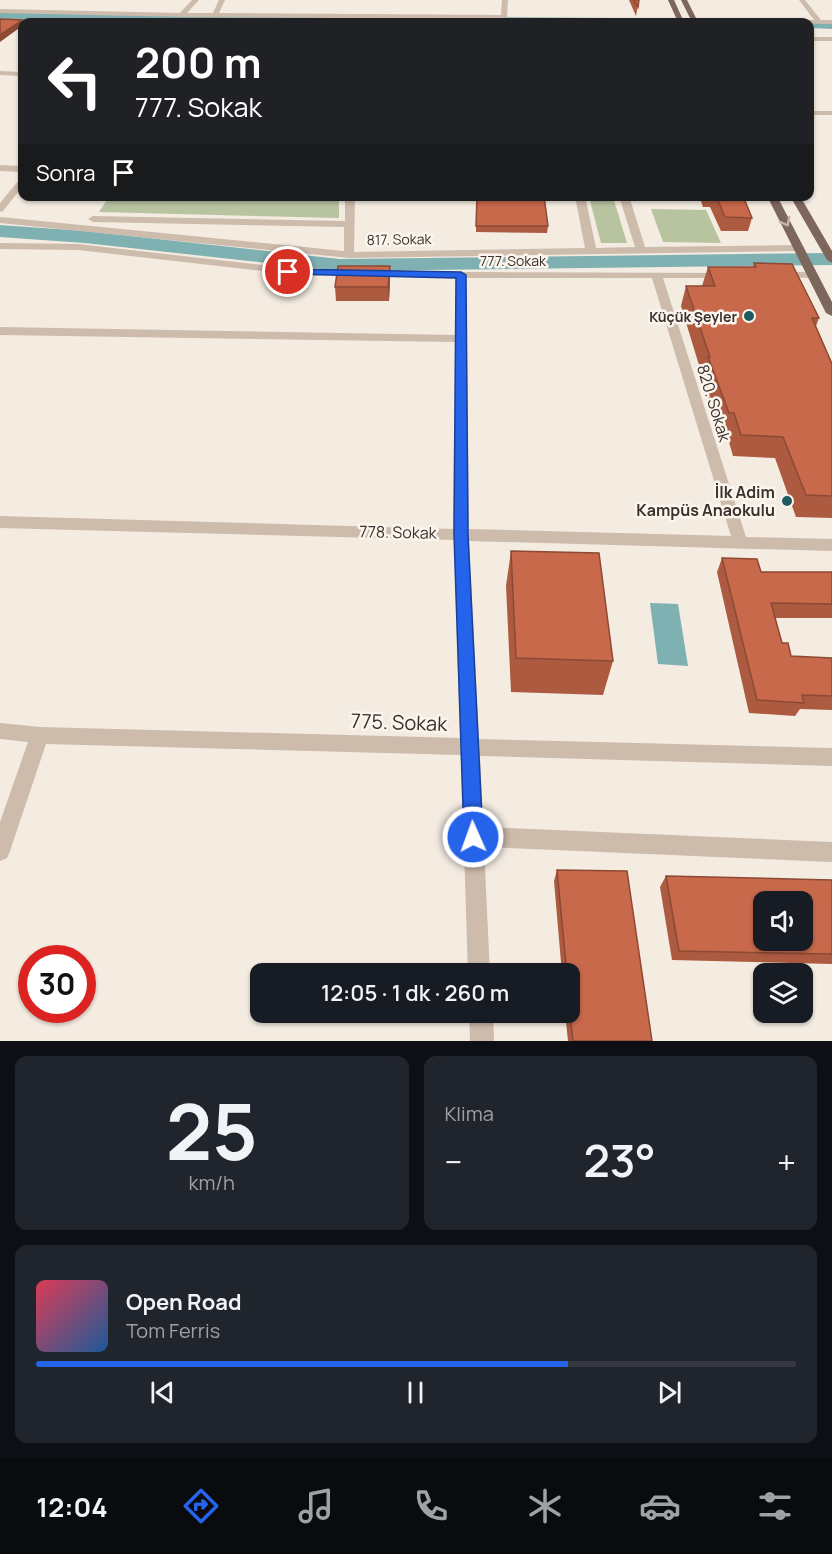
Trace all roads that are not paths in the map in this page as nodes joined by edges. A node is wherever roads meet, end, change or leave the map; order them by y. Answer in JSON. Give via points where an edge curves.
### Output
{"nodes":[{"id":1,"x":196,"y":0,"type":"edge"},
{"id":2,"x":222,"y":0,"type":"edge"},
{"id":3,"x":505,"y":0,"type":"edge"},
{"id":4,"x":671,"y":0,"type":"edge"},
{"id":5,"x":684,"y":0,"type":"edge"},
{"id":6,"x":802,"y":0,"type":"edge"},
{"id":7,"x":0,"y":11,"type":"edge"},
{"id":8,"x":182,"y":15,"type":"junction"},
{"id":9,"x":215,"y":15,"type":"junction"},
{"id":10,"x":680,"y":18,"type":"edge"},
{"id":11,"x":693,"y":18,"type":"edge"},
{"id":12,"x":814,"y":22,"type":"edge"},
{"id":13,"x":819,"y":22,"type":"junction"},
{"id":14,"x":832,"y":22,"type":"edge"},
{"id":15,"x":814,"y":39,"type":"edge"},
{"id":16,"x":832,"y":39,"type":"edge"},
{"id":17,"x":0,"y":73,"type":"edge"},
{"id":18,"x":18,"y":74,"type":"edge"},
{"id":19,"x":814,"y":113,"type":"edge"},
{"id":20,"x":832,"y":113,"type":"edge"},
{"id":21,"x":0,"y":168,"type":"edge"},
{"id":22,"x":18,"y":169,"type":"edge"},
{"id":23,"x":18,"y":187,"type":"edge"},
{"id":24,"x":350,"y":201,"type":"edge"},
{"id":25,"x":581,"y":201,"type":"edge"},
{"id":26,"x":625,"y":201,"type":"edge"},
{"id":27,"x":775,"y":201,"type":"edge"},
{"id":28,"x":798,"y":201,"type":"edge"},
{"id":29,"x":0,"y":209,"type":"edge"},
{"id":30,"x":0,"y":220,"type":"edge"},
{"id":31,"x":45,"y":224,"type":"junction"},
{"id":32,"x":348,"y":224,"type":"junction"},
{"id":33,"x":94,"y":228,"type":"junction"},
{"id":34,"x":0,"y":246,"type":"edge"},
{"id":35,"x":78,"y":247,"type":"junction"},
{"id":36,"x":828,"y":247,"type":"edge"},
{"id":37,"x":800,"y":248,"type":"junction"},
{"id":38,"x":591,"y":251,"type":"junction"},
{"id":39,"x":640,"y":251,"type":"junction"},
{"id":40,"x":349,"y":255,"type":"junction"},
{"id":41,"x":832,"y":260,"type":"edge"},
{"id":42,"x":656,"y":274,"type":"junction"},
{"id":43,"x":461,"y":275,"type":"junction"},
{"id":44,"x":734,"y":275,"type":"edge"},
{"id":45,"x":768,"y":275,"type":"edge"},
{"id":46,"x":813,"y":275,"type":"junction"},
{"id":47,"x":832,"y":313,"type":"edge"},
{"id":48,"x":0,"y":331,"type":"edge"},
{"id":49,"x":461,"y":339,"type":"junction"},
{"id":50,"x":0,"y":522,"type":"edge"},
{"id":51,"x":461,"y":534,"type":"junction"},
{"id":52,"x":740,"y":542,"type":"junction"},
{"id":53,"x":832,"y":545,"type":"edge"},
{"id":54,"x":0,"y":731,"type":"edge"},
{"id":55,"x":40,"y":735,"type":"junction"},
{"id":56,"x":470,"y":746,"type":"junction"},
{"id":57,"x":832,"y":757,"type":"edge"},
{"id":58,"x":473,"y":837,"type":"junction"},
{"id":59,"x":0,"y":851,"type":"edge"},
{"id":60,"x":832,"y":852,"type":"edge"},
{"id":61,"x":479,"y":963,"type":"edge"},
{"id":62,"x":481,"y":1023,"type":"edge"},
{"id":63,"x":482,"y":1041,"type":"edge"}],
"edges":[{"from":1,"to":8,"type":"street"},
{"from":2,"to":9,"type":"street"},
{"from":3,"to":9,"type":"street","via":[[504,17],[383,12]]},
{"from":4,"to":10,"type":"main road"},
{"from":5,"to":11,"type":"main road"},
{"from":6,"to":13,"type":"street"},
{"from":7,"to":8,"type":"street"},
{"from":8,"to":9,"type":"street"},
{"from":12,"to":13,"type":"street"},
{"from":13,"to":14,"type":"street"},
{"from":15,"to":16,"type":"street"},
{"from":17,"to":18,"type":"street"},
{"from":19,"to":20,"type":"street"},
{"from":21,"to":22,"type":"street"},
{"from":23,"to":29,"type":"street"},
{"from":24,"to":32,"type":"street"},
{"from":25,"to":38,"type":"street"},
{"from":26,"to":39,"type":"street"},
{"from":27,"to":37,"type":"main road","one_way":true},
{"from":28,"to":36,"type":"main road"},
{"from":30,"to":31,"type":"street","name":"817. Sokak"},
{"from":31,"to":32,"type":"street","via":[[67,218]]},
{"from":31,"to":33,"type":"street","name":"817. Sokak"},
{"from":32,"to":40,"type":"street"},
{"from":33,"to":35,"type":"street"},
{"from":33,"to":40,"type":"street","name":"817. Sokak"},
{"from":34,"to":35,"type":"street","name":"777. Sokak"},
{"from":35,"to":43,"type":"street","name":"777. Sokak","via":[[288,272]]},
{"from":36,"to":41,"type":"main road"},
{"from":37,"to":39,"type":"street","name":"817. Sokak"},
{"from":37,"to":46,"type":"main road"},
{"from":38,"to":39,"type":"street","name":"817. Sokak"},
{"from":38,"to":40,"type":"street","name":"817. Sokak"},
{"from":42,"to":43,"type":"street","name":"777. Sokak"},
{"from":42,"to":44,"type":"street","name":"777. Sokak"},
{"from":42,"to":52,"type":"street","name":"820. Sokak"},
{"from":43,"to":49,"type":"street"},
{"from":45,"to":46,"type":"street"},
{"from":46,"to":47,"type":"main road"},
{"from":48,"to":49,"type":"street"},
{"from":49,"to":51,"type":"street"},
{"from":50,"to":51,"type":"street","name":"778. Sokak"},
{"from":51,"to":52,"type":"street","name":"778. Sokak"},
{"from":51,"to":56,"type":"street"},
{"from":52,"to":53,"type":"street","name":"778. Sokak"},
{"from":54,"to":55,"type":"street","name":"775. Sokak"},
{"from":55,"to":56,"type":"street","name":"775. Sokak"},
{"from":55,"to":59,"type":"street"},
{"from":56,"to":57,"type":"street","name":"775. Sokak"},
{"from":56,"to":58,"type":"street"},
{"from":58,"to":60,"type":"street"},
{"from":58,"to":61,"type":"street"},
{"from":62,"to":63,"type":"street"}]}
